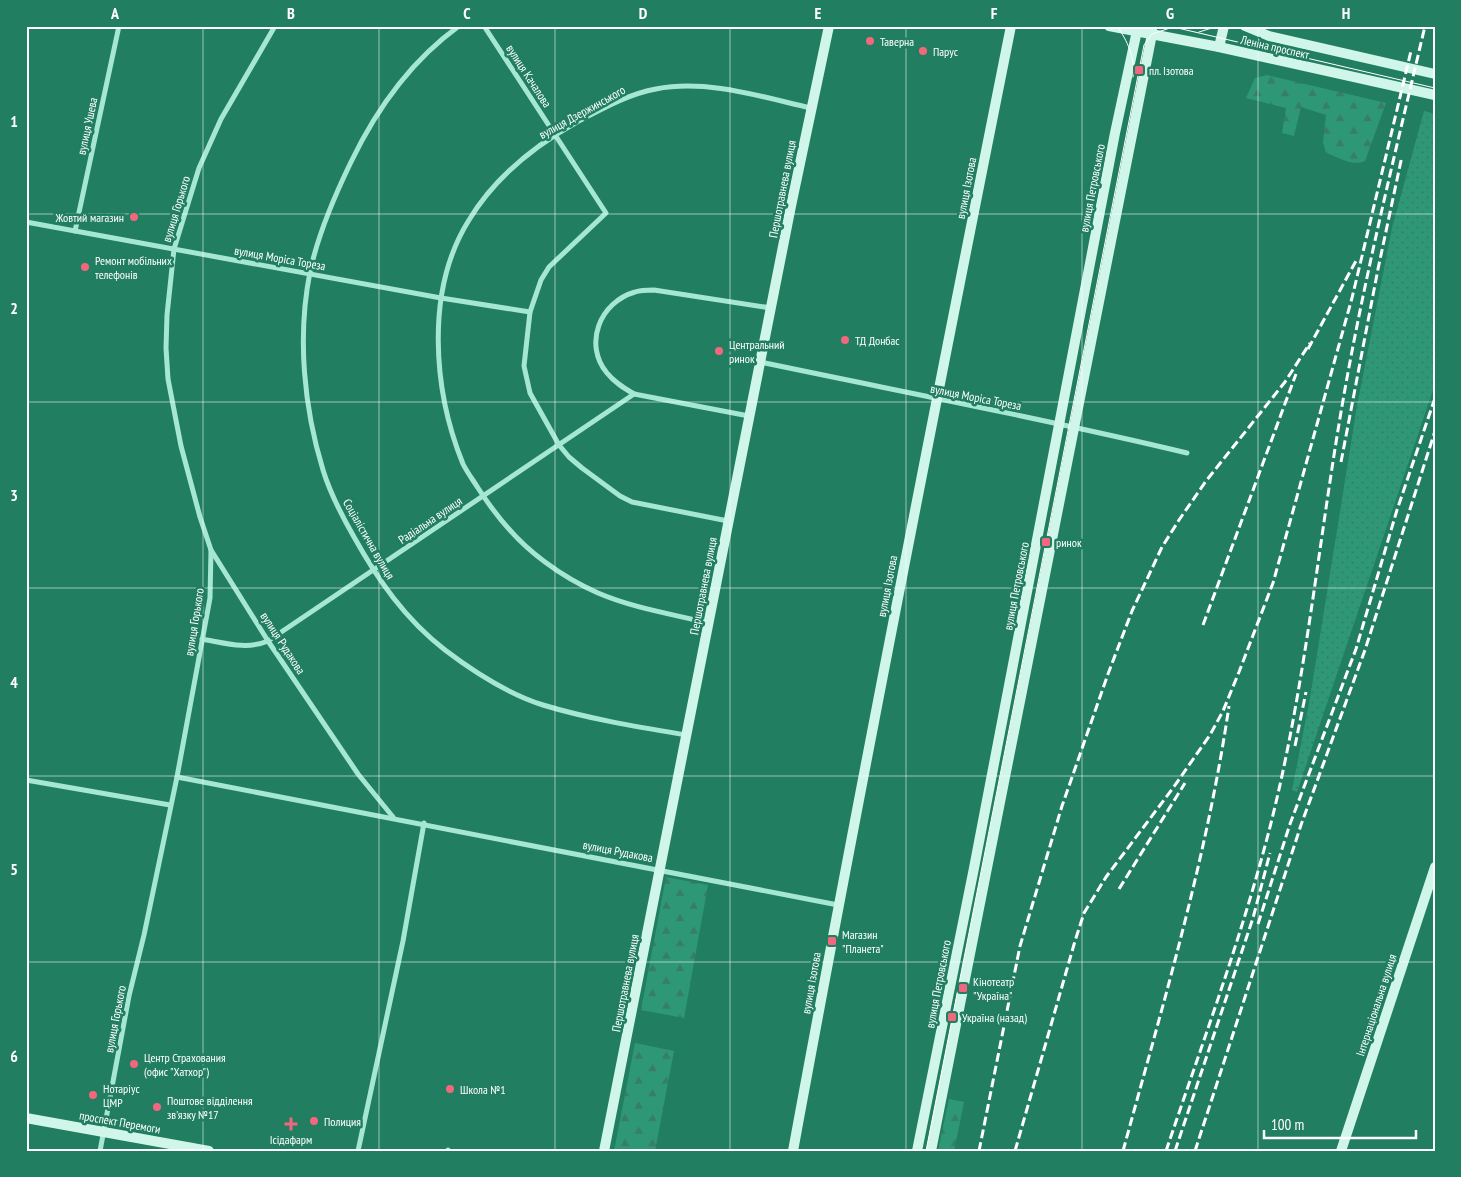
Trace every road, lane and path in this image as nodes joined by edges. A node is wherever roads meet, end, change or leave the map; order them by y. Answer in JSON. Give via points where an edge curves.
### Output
{"nodes":[{"id":1,"x":119,"y":26,"type":"edge"},
{"id":2,"x":275,"y":26,"type":"edge"},
{"id":3,"x":460,"y":26,"type":"edge"},
{"id":4,"x":484,"y":26,"type":"edge"},
{"id":5,"x":829,"y":26,"type":"edge"},
{"id":6,"x":1011,"y":26,"type":"edge"},
{"id":7,"x":1109,"y":26,"type":"edge"},
{"id":8,"x":1224,"y":26,"type":"edge"},
{"id":9,"x":1245,"y":26,"type":"edge"},
{"id":10,"x":1137,"y":29,"type":"edge"},
{"id":11,"x":1152,"y":30,"type":"edge"},
{"id":12,"x":1219,"y":47,"type":"junction"},
{"id":13,"x":1435,"y":74,"type":"edge"},
{"id":14,"x":1435,"y":95,"type":"edge"},
{"id":15,"x":811,"y":108,"type":"junction"},
{"id":16,"x":555,"y":135,"type":"junction"},
{"id":17,"x":26,"y":222,"type":"edge"},
{"id":18,"x":75,"y":231,"type":"junction"},
{"id":19,"x":174,"y":249,"type":"junction"},
{"id":20,"x":310,"y":274,"type":"junction"},
{"id":21,"x":441,"y":298,"type":"junction"},
{"id":22,"x":771,"y":308,"type":"junction"},
{"id":23,"x":530,"y":312,"type":"junction"},
{"id":24,"x":760,"y":362,"type":"junction"},
{"id":25,"x":634,"y":394,"type":"junction"},
{"id":26,"x":936,"y":399,"type":"junction"},
{"id":27,"x":750,"y":416,"type":"junction"},
{"id":28,"x":1060,"y":423,"type":"junction"},
{"id":29,"x":1075,"y":426,"type":"junction"},
{"id":30,"x":559,"y":445,"type":"junction"},
{"id":31,"x":1188,"y":453,"type":"dead end"},
{"id":32,"x":483,"y":496,"type":"junction"},
{"id":33,"x":729,"y":521,"type":"junction"},
{"id":34,"x":211,"y":550,"type":"junction"},
{"id":35,"x":372,"y":571,"type":"junction"},
{"id":36,"x":709,"y":623,"type":"junction"},
{"id":37,"x":202,"y":639,"type":"junction"},
{"id":38,"x":268,"y":641,"type":"junction"},
{"id":39,"x":686,"y":736,"type":"junction"},
{"id":40,"x":177,"y":777,"type":"junction"},
{"id":41,"x":26,"y":780,"type":"edge"},
{"id":42,"x":170,"y":805,"type":"junction"},
{"id":43,"x":393,"y":818,"type":"junction"},
{"id":44,"x":424,"y":823,"type":"junction"},
{"id":45,"x":1435,"y":867,"type":"edge"},
{"id":46,"x":660,"y":869,"type":"junction"},
{"id":47,"x":838,"y":905,"type":"junction"},
{"id":48,"x":26,"y":1118,"type":"edge"},
{"id":49,"x":104,"y":1132,"type":"junction"},
{"id":50,"x":100,"y":1151,"type":"edge"},
{"id":51,"x":210,"y":1151,"type":"edge"},
{"id":52,"x":358,"y":1151,"type":"edge"},
{"id":53,"x":604,"y":1151,"type":"edge"},
{"id":54,"x":793,"y":1151,"type":"edge"},
{"id":55,"x":917,"y":1151,"type":"edge"},
{"id":56,"x":931,"y":1151,"type":"edge"},
{"id":57,"x":1341,"y":1151,"type":"edge"}],
"edges":[{"from":1,"to":18,"type":"street","name":"вулиця Ушева"},
{"from":2,"to":19,"type":"street","name":"вулиця Горького","via":[[221,120],[199,168]]},
{"from":3,"to":20,"type":"street","name":"Соціалістична вулиця","via":[[425,54],[383,106],[366,133],[328,214]]},
{"from":4,"to":16,"type":"street","name":"вулиця Качалова"},
{"from":5,"to":15,"type":"main road","name":"Першотравнева вулиця"},
{"from":6,"to":26,"type":"main road","name":"вулиця Ізотова"},
{"from":7,"to":10,"type":"main road","name":"Леніна проспект"},
{"from":8,"to":12,"type":"main road"},
{"from":9,"to":13,"type":"main road","name":"Леніна проспект","via":[[1268,36]]},
{"from":10,"to":11,"type":"main road","name":"Леніна проспект"},
{"from":10,"to":28,"type":"main road","name":"вулиця Петровського"},
{"from":11,"to":12,"type":"main road","name":"Леніна проспект"},
{"from":11,"to":29,"type":"main road","name":"вулиця Петровського"},
{"from":12,"to":14,"type":"main road","name":"Леніна проспект"},
{"from":15,"to":16,"type":"street","name":"вулиця Дзержинського","via":[[720,89],[657,88],[600,110]]},
{"from":15,"to":22,"type":"main road","name":"Першотравнева вулиця"},
{"from":16,"to":21,"type":"street","name":"вулиця Дзержинського","via":[[508,172],[468,221],[453,254]]},
{"from":16,"to":23,"type":"street","name":"вулиця Качалова","via":[[606,213],[549,267]]},
{"from":17,"to":18,"type":"street","name":"вулиця Моріса Тореза"},
{"from":18,"to":19,"type":"street","name":"вулиця Моріса Тореза"},
{"from":19,"to":20,"type":"street","name":"вулиця Моріса Тореза"},
{"from":19,"to":34,"type":"street","name":"вулиця Горького","via":[[167,315],[168,379],[181,446]]},
{"from":20,"to":21,"type":"street","name":"вулиця Моріса Тореза"},
{"from":20,"to":35,"type":"street","name":"Соціалістична вулиця","via":[[304,324],[304,364],[311,421],[324,472],[341,514]]},
{"from":21,"to":23,"type":"street","name":"вулиця Моріса Тореза"},
{"from":21,"to":32,"type":"street","name":"вулиця Дзержинського","via":[[437,339],[446,404],[464,466]]},
{"from":22,"to":24,"type":"main road","name":"Першотравнева вулиця"},
{"from":22,"to":25,"type":"street","via":[[654,290],[634,292],[619,300],[606,311],[596,329],[594,342],[597,357],[606,372]]},
{"from":23,"to":30,"type":"street","via":[[524,366],[526,378],[530,393]]},
{"from":24,"to":26,"type":"street","name":"вулиця Моріса Тореза"},
{"from":24,"to":27,"type":"main road","name":"Першотравнева вулиця"},
{"from":25,"to":27,"type":"street"},
{"from":25,"to":30,"type":"street","name":"Радіальна вулиця"},
{"from":26,"to":28,"type":"street","name":"вулиця Моріса Тореза"},
{"from":26,"to":47,"type":"main road","name":"вулиця Ізотова"},
{"from":27,"to":33,"type":"main road","name":"Першотравнева вулиця"},
{"from":28,"to":29,"type":"street","name":"вулиця Моріса Тореза"},
{"from":28,"to":55,"type":"main road","name":"вулиця Петровського"},
{"from":29,"to":31,"type":"street","name":"вулиця Моріса Тореза"},
{"from":29,"to":56,"type":"main road","name":"вулиця Петровського"},
{"from":30,"to":32,"type":"street","name":"Радіальна вулиця"},
{"from":30,"to":33,"type":"street","via":[[582,468],[632,502]]},
{"from":32,"to":35,"type":"street","name":"Радіальна вулиця"},
{"from":32,"to":36,"type":"street","name":"вулиця Дзержинського","via":[[518,539],[570,578],[626,603]]},
{"from":33,"to":36,"type":"main road","name":"Першотравнева вулиця"},
{"from":34,"to":37,"type":"street","name":"вулиця Горького","via":[[210,598]]},
{"from":34,"to":38,"type":"street","name":"вулиця Рудакова"},
{"from":35,"to":38,"type":"street","name":"Радіальна вулиця"},
{"from":35,"to":39,"type":"street","name":"Соціалістична вулиця","via":[[398,606],[444,649],[511,692],[541,704],[603,720]]},
{"from":36,"to":39,"type":"main road","name":"Першотравнева вулиця"},
{"from":37,"to":38,"type":"street","name":"Радіальна вулиця","via":[[247,647]]},
{"from":37,"to":40,"type":"street","name":"вулиця Горького"},
{"from":38,"to":43,"type":"street","name":"вулиця Рудакова","via":[[358,774]]},
{"from":39,"to":46,"type":"main road","name":"Першотравнева вулиця"},
{"from":40,"to":42,"type":"street","name":"вулиця Горького"},
{"from":40,"to":43,"type":"street","name":"вулиця Рудакова"},
{"from":41,"to":42,"type":"street"},
{"from":42,"to":49,"type":"street","name":"вулиця Горького"},
{"from":43,"to":44,"type":"street","name":"вулиця Рудакова"},
{"from":44,"to":46,"type":"street","name":"вулиця Рудакова"},
{"from":44,"to":52,"type":"street","via":[[403,941]]},
{"from":45,"to":57,"type":"main road","name":"Інтернаціональна вулиця"},
{"from":46,"to":47,"type":"street","name":"вулиця Рудакова"},
{"from":46,"to":53,"type":"main road","name":"Першотравнева вулиця"},
{"from":47,"to":54,"type":"main road","name":"вулиця Ізотова"},
{"from":48,"to":49,"type":"main road","name":"проспект Перемоги"},
{"from":49,"to":50,"type":"street","name":"вулиця Горького"},
{"from":49,"to":51,"type":"main road","name":"проспект Перемоги"}]}
